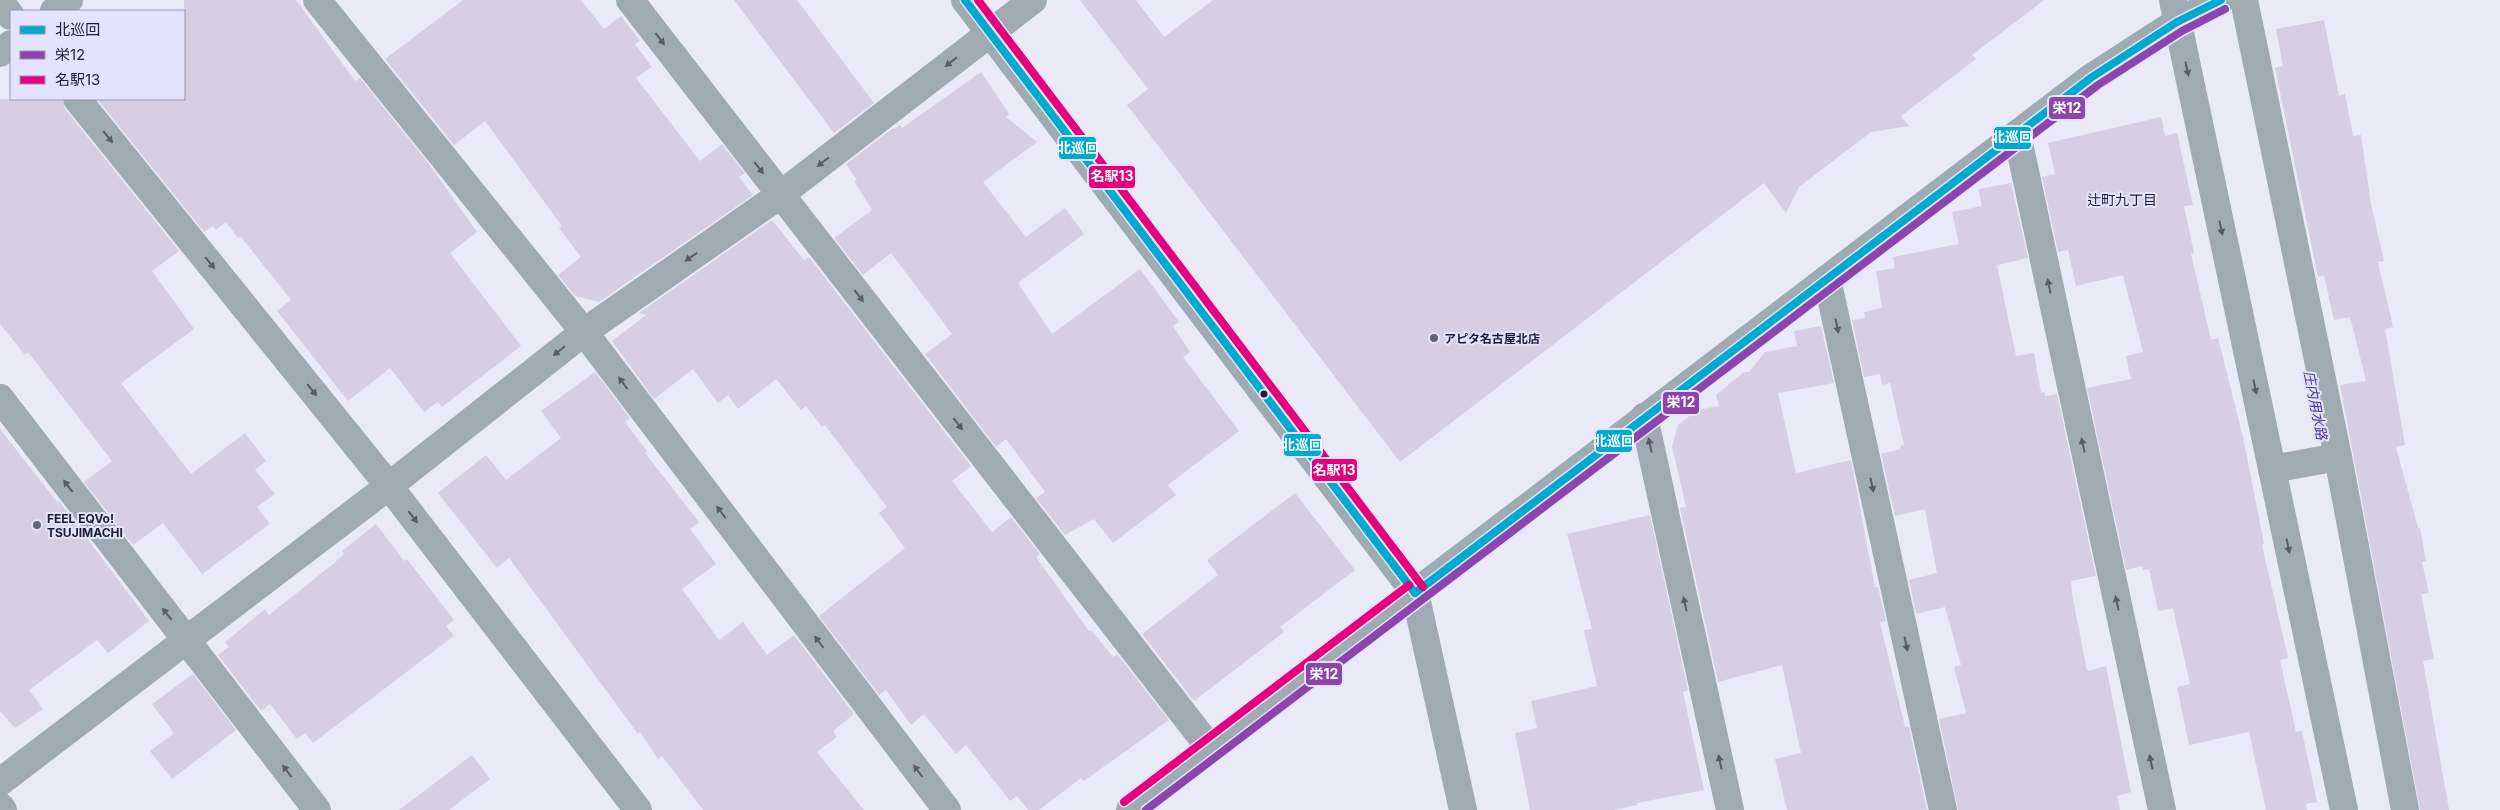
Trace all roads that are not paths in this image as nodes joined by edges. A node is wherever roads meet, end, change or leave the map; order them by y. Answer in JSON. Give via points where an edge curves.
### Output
{"nodes":[{"id":1,"x":69,"y":0,"type":"edge"},
{"id":2,"x":317,"y":0,"type":"edge"},
{"id":3,"x":630,"y":0,"type":"edge"},
{"id":4,"x":965,"y":0,"type":"edge"},
{"id":5,"x":1033,"y":0,"type":"edge"},
{"id":6,"x":2221,"y":0,"type":"edge"},
{"id":7,"x":2244,"y":0,"type":"edge"},
{"id":8,"x":0,"y":1,"type":"edge"},
{"id":9,"x":55,"y":10,"type":"edge"},
{"id":10,"x":2175,"y":11,"type":"edge"},
{"id":11,"x":10,"y":15,"type":"edge"},
{"id":12,"x":990,"y":32,"type":"junction"},
{"id":13,"x":10,"y":45,"type":"edge"},
{"id":14,"x":0,"y":53,"type":"edge"},
{"id":15,"x":78,"y":100,"type":"edge"},
{"id":16,"x":2017,"y":134,"type":"junction"},
{"id":17,"x":780,"y":195,"type":"junction"},
{"id":18,"x":1827,"y":279,"type":"junction"},
{"id":19,"x":584,"y":332,"type":"junction"},
{"id":20,"x":0,"y":398,"type":"edge"},
{"id":21,"x":1644,"y":417,"type":"junction"},
{"id":22,"x":2338,"y":457,"type":"junction"},
{"id":23,"x":2272,"y":469,"type":"junction"},
{"id":24,"x":390,"y":486,"type":"junction"},
{"id":25,"x":1415,"y":593,"type":"junction"},
{"id":26,"x":186,"y":640,"type":"junction"},
{"id":27,"x":1210,"y":748,"type":"junction"},
{"id":28,"x":0,"y":782,"type":"edge"},
{"id":29,"x":0,"y":806,"type":"edge"},
{"id":30,"x":3,"y":810,"type":"edge"},
{"id":31,"x":317,"y":810,"type":"edge"},
{"id":32,"x":638,"y":810,"type":"edge"},
{"id":33,"x":947,"y":810,"type":"edge"},
{"id":34,"x":1130,"y":810,"type":"edge"},
{"id":35,"x":1463,"y":810,"type":"edge"},
{"id":36,"x":1730,"y":810,"type":"edge"},
{"id":37,"x":1942,"y":810,"type":"edge"},
{"id":38,"x":2162,"y":810,"type":"edge"},
{"id":39,"x":2344,"y":810,"type":"edge"},
{"id":40,"x":2405,"y":810,"type":"edge"}],
"edges":[{"from":1,"to":9,"type":"street"},
{"from":2,"to":19,"type":"street"},
{"from":3,"to":17,"type":"street","one_way":true},
{"from":4,"to":12,"type":"street"},
{"from":5,"to":12,"type":"street"},
{"from":6,"to":10,"type":"street"},
{"from":7,"to":22,"type":"street"},
{"from":8,"to":11,"type":"street"},
{"from":10,"to":16,"type":"street"},
{"from":10,"to":23,"type":"street","one_way":true},
{"from":12,"to":17,"type":"street","one_way":true},
{"from":12,"to":25,"type":"street"},
{"from":13,"to":14,"type":"street"},
{"from":15,"to":24,"type":"street","one_way":true},
{"from":16,"to":18,"type":"street"},
{"from":38,"to":16,"type":"street","one_way":true},
{"from":17,"to":19,"type":"street","one_way":true},
{"from":17,"to":27,"type":"street","one_way":true},
{"from":18,"to":21,"type":"street"},
{"from":18,"to":37,"type":"street","one_way":true},
{"from":19,"to":24,"type":"street","one_way":true},
{"from":33,"to":19,"type":"street","one_way":true},
{"from":26,"to":20,"type":"street","one_way":true},
{"from":21,"to":25,"type":"street"},
{"from":36,"to":21,"type":"street","one_way":true},
{"from":22,"to":23,"type":"street"},
{"from":22,"to":40,"type":"street"},
{"from":23,"to":39,"type":"street","one_way":true},
{"from":24,"to":26,"type":"street"},
{"from":24,"to":32,"type":"street","one_way":true},
{"from":25,"to":27,"type":"street"},
{"from":25,"to":35,"type":"street"},
{"from":26,"to":28,"type":"street"},
{"from":31,"to":26,"type":"street","one_way":true},
{"from":27,"to":34,"type":"street"},
{"from":29,"to":30,"type":"street"}]}
